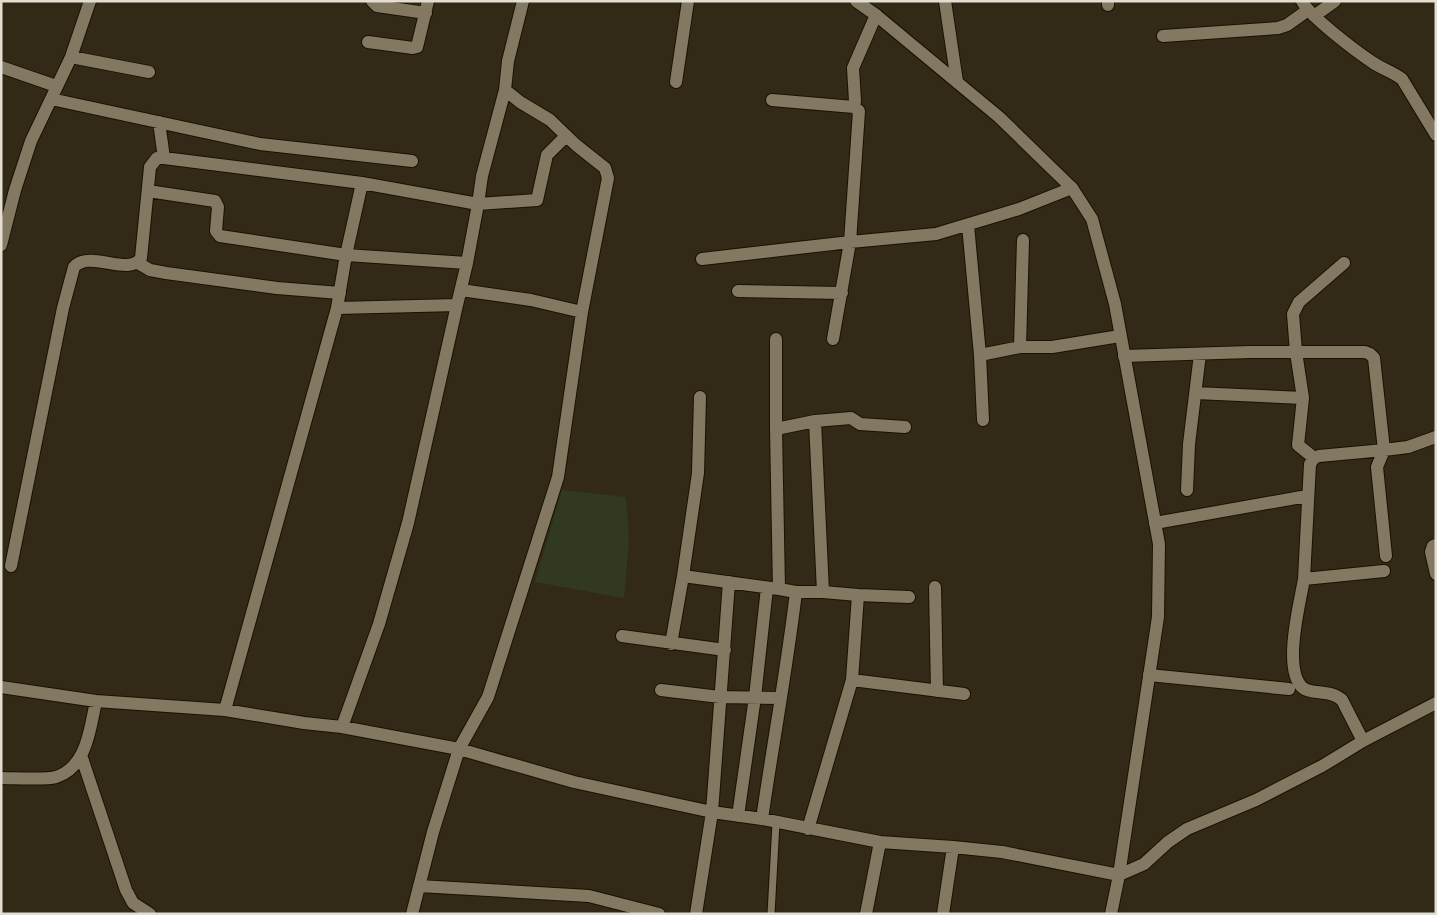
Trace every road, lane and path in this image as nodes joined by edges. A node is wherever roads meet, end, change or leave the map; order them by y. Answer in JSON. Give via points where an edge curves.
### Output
{"nodes":[{"id":1,"x":90,"y":1,"type":"edge"},
{"id":2,"x":372,"y":1,"type":"edge"},
{"id":3,"x":523,"y":1,"type":"edge"},
{"id":4,"x":688,"y":1,"type":"edge"},
{"id":5,"x":856,"y":1,"type":"edge"},
{"id":6,"x":945,"y":1,"type":"edge"},
{"id":7,"x":1335,"y":1,"type":"edge"},
{"id":8,"x":427,"y":7,"type":"edge"},
{"id":9,"x":1308,"y":9,"type":"edge"},
{"id":10,"x":876,"y":15,"type":"junction"},
{"id":11,"x":1163,"y":36,"type":"dead end"},
{"id":12,"x":368,"y":42,"type":"dead end"},
{"id":13,"x":71,"y":58,"type":"junction"},
{"id":14,"x":1,"y":67,"type":"edge"},
{"id":15,"x":149,"y":72,"type":"dead end"},
{"id":16,"x":676,"y":82,"type":"dead end"},
{"id":17,"x":957,"y":82,"type":"junction"},
{"id":18,"x":56,"y":86,"type":"junction"},
{"id":19,"x":505,"y":90,"type":"junction"},
{"id":20,"x":51,"y":99,"type":"junction"},
{"id":21,"x":772,"y":100,"type":"dead end"},
{"id":22,"x":854,"y":107,"type":"junction"},
{"id":23,"x":159,"y":122,"type":"junction"},
{"id":24,"x":1436,"y":135,"type":"edge"},
{"id":25,"x":566,"y":136,"type":"junction"},
{"id":26,"x":164,"y":158,"type":"junction"},
{"id":27,"x":412,"y":161,"type":"dead end"},
{"id":28,"x":362,"y":183,"type":"junction"},
{"id":29,"x":1072,"y":188,"type":"junction"},
{"id":30,"x":148,"y":192,"type":"junction"},
{"id":31,"x":478,"y":204,"type":"junction"},
{"id":32,"x":968,"y":225,"type":"junction"},
{"id":33,"x":1023,"y":240,"type":"dead end"},
{"id":34,"x":850,"y":242,"type":"junction"},
{"id":35,"x":1,"y":245,"type":"edge"},
{"id":36,"x":346,"y":256,"type":"junction"},
{"id":37,"x":702,"y":258,"type":"dead end"},
{"id":38,"x":138,"y":263,"type":"junction"},
{"id":39,"x":467,"y":263,"type":"junction"},
{"id":40,"x":1344,"y":264,"type":"dead end"},
{"id":41,"x":460,"y":290,"type":"junction"},
{"id":42,"x":738,"y":291,"type":"dead end"},
{"id":43,"x":842,"y":293,"type":"junction"},
{"id":44,"x":340,"y":294,"type":"junction"},
{"id":45,"x":457,"y":305,"type":"junction"},
{"id":46,"x":336,"y":308,"type":"junction"},
{"id":47,"x":582,"y":312,"type":"junction"},
{"id":48,"x":1120,"y":336,"type":"junction"},
{"id":49,"x":776,"y":339,"type":"dead end"},
{"id":50,"x":833,"y":340,"type":"dead end"},
{"id":51,"x":1020,"y":347,"type":"junction"},
{"id":52,"x":1296,"y":352,"type":"junction"},
{"id":53,"x":1200,"y":354,"type":"junction"},
{"id":54,"x":980,"y":355,"type":"junction"},
{"id":55,"x":1124,"y":356,"type":"junction"},
{"id":56,"x":1196,"y":393,"type":"junction"},
{"id":57,"x":700,"y":397,"type":"dead end"},
{"id":58,"x":1303,"y":398,"type":"junction"},
{"id":59,"x":815,"y":420,"type":"junction"},
{"id":60,"x":983,"y":420,"type":"dead end"},
{"id":61,"x":904,"y":427,"type":"dead end"},
{"id":62,"x":776,"y":429,"type":"junction"},
{"id":63,"x":1436,"y":436,"type":"edge"},
{"id":64,"x":1384,"y":450,"type":"junction"},
{"id":65,"x":1314,"y":458,"type":"junction"},
{"id":66,"x":1188,"y":490,"type":"dead end"},
{"id":67,"x":1308,"y":496,"type":"junction"},
{"id":68,"x":1155,"y":523,"type":"junction"},
{"id":69,"x":1436,"y":545,"type":"edge"},
{"id":70,"x":1386,"y":556,"type":"dead end"},
{"id":71,"x":11,"y":566,"type":"dead end"},
{"id":72,"x":1384,"y":571,"type":"dead end"},
{"id":73,"x":1436,"y":574,"type":"edge"},
{"id":74,"x":683,"y":576,"type":"junction"},
{"id":75,"x":1304,"y":579,"type":"junction"},
{"id":76,"x":728,"y":582,"type":"junction"},
{"id":77,"x":935,"y":587,"type":"dead end"},
{"id":78,"x":773,"y":589,"type":"junction"},
{"id":79,"x":796,"y":592,"type":"junction"},
{"id":80,"x":824,"y":592,"type":"junction"},
{"id":81,"x":858,"y":595,"type":"junction"},
{"id":82,"x":909,"y":597,"type":"dead end"},
{"id":83,"x":622,"y":636,"type":"dead end"},
{"id":84,"x":671,"y":644,"type":"junction"},
{"id":85,"x":725,"y":650,"type":"junction"},
{"id":86,"x":1149,"y":675,"type":"junction"},
{"id":87,"x":852,"y":680,"type":"junction"},
{"id":88,"x":1,"y":687,"type":"edge"},
{"id":89,"x":1289,"y":689,"type":"dead end"},
{"id":90,"x":661,"y":690,"type":"dead end"},
{"id":91,"x":937,"y":691,"type":"junction"},
{"id":92,"x":964,"y":694,"type":"dead end"},
{"id":93,"x":754,"y":696,"type":"junction"},
{"id":94,"x":720,"y":697,"type":"junction"},
{"id":95,"x":780,"y":698,"type":"junction"},
{"id":96,"x":96,"y":702,"type":"junction"},
{"id":97,"x":1436,"y":703,"type":"edge"},
{"id":98,"x":225,"y":710,"type":"junction"},
{"id":99,"x":342,"y":727,"type":"junction"},
{"id":100,"x":1363,"y":741,"type":"junction"},
{"id":101,"x":459,"y":750,"type":"junction"},
{"id":102,"x":81,"y":755,"type":"junction"},
{"id":103,"x":1,"y":778,"type":"edge"},
{"id":104,"x":712,"y":812,"type":"junction"},
{"id":105,"x":738,"y":816,"type":"junction"},
{"id":106,"x":762,"y":819,"type":"junction"},
{"id":107,"x":776,"y":823,"type":"junction"},
{"id":108,"x":808,"y":829,"type":"junction"},
{"id":109,"x":880,"y":842,"type":"junction"},
{"id":110,"x":953,"y":847,"type":"junction"},
{"id":111,"x":1119,"y":875,"type":"junction"},
{"id":112,"x":419,"y":886,"type":"junction"},
{"id":113,"x":150,"y":914,"type":"edge"},
{"id":114,"x":412,"y":914,"type":"edge"},
{"id":115,"x":659,"y":914,"type":"edge"},
{"id":116,"x":696,"y":914,"type":"edge"},
{"id":117,"x":771,"y":914,"type":"edge"},
{"id":118,"x":866,"y":914,"type":"edge"},
{"id":119,"x":943,"y":914,"type":"edge"},
{"id":120,"x":1111,"y":914,"type":"edge"}],
"edges":[{"from":1,"to":13,"type":"street"},
{"from":2,"to":8,"type":"street","via":[[377,6]]},
{"from":3,"to":19,"type":"street","via":[[508,61]]},
{"from":4,"to":16,"type":"street"},
{"from":5,"to":10,"type":"street"},
{"from":6,"to":17,"type":"street"},
{"from":7,"to":9,"type":"street"},
{"from":8,"to":12,"type":"street","via":[[417,47]]},
{"from":9,"to":11,"type":"street","via":[[1278,28]]},
{"from":9,"to":24,"type":"street","via":[[1373,63],[1402,79]]},
{"from":10,"to":17,"type":"street"},
{"from":10,"to":22,"type":"street","via":[[853,68]]},
{"from":13,"to":15,"type":"street"},
{"from":13,"to":18,"type":"street"},
{"from":14,"to":18,"type":"street"},
{"from":17,"to":29,"type":"street","via":[[999,117]]},
{"from":18,"to":20,"type":"street"},
{"from":19,"to":25,"type":"street","via":[[550,120]]},
{"from":19,"to":31,"type":"street","via":[[482,176]]},
{"from":20,"to":23,"type":"street"},
{"from":20,"to":35,"type":"street","via":[[31,141],[14,190]]},
{"from":21,"to":22,"type":"street"},
{"from":22,"to":34,"type":"street","via":[[858,111]]},
{"from":23,"to":26,"type":"street"},
{"from":23,"to":27,"type":"street","via":[[260,144]]},
{"from":25,"to":31,"type":"street","via":[[547,155],[537,200]]},
{"from":25,"to":47,"type":"street","via":[[605,168],[608,178]]},
{"from":26,"to":28,"type":"street"},
{"from":26,"to":30,"type":"street","via":[[157,158],[150,167]]},
{"from":28,"to":31,"type":"street"},
{"from":28,"to":36,"type":"street"},
{"from":29,"to":32,"type":"street"},
{"from":29,"to":48,"type":"street","via":[[1092,219],[1115,304]]},
{"from":30,"to":36,"type":"street","via":[[215,201],[218,207],[216,231],[220,236]]},
{"from":30,"to":38,"type":"street"},
{"from":31,"to":39,"type":"street"},
{"from":32,"to":34,"type":"street","via":[[936,234]]},
{"from":32,"to":54,"type":"street"},
{"from":33,"to":51,"type":"street"},
{"from":34,"to":37,"type":"street"},
{"from":34,"to":43,"type":"street"},
{"from":36,"to":39,"type":"street"},
{"from":36,"to":44,"type":"street"},
{"from":38,"to":44,"type":"street","via":[[150,270],[166,273]]},
{"from":38,"to":71,"type":"street","via":[[86,261],[74,267]]},
{"from":39,"to":41,"type":"street"},
{"from":40,"to":52,"type":"street","via":[[1296,306],[1293,314]]},
{"from":41,"to":45,"type":"street"},
{"from":41,"to":47,"type":"street","via":[[531,300]]},
{"from":42,"to":43,"type":"street"},
{"from":43,"to":50,"type":"street"},
{"from":44,"to":46,"type":"street"},
{"from":45,"to":46,"type":"street"},
{"from":45,"to":99,"type":"street","via":[[408,524],[379,624]]},
{"from":46,"to":98,"type":"street"},
{"from":47,"to":101,"type":"street","via":[[558,477],[488,697]]},
{"from":48,"to":51,"type":"street","via":[[1052,348]]},
{"from":48,"to":55,"type":"street"},
{"from":49,"to":62,"type":"street"},
{"from":51,"to":54,"type":"street"},
{"from":52,"to":53,"type":"street"},
{"from":52,"to":58,"type":"street"},
{"from":52,"to":64,"type":"street","via":[[1365,352],[1374,358]]},
{"from":53,"to":55,"type":"street"},
{"from":53,"to":56,"type":"street"},
{"from":54,"to":60,"type":"street"},
{"from":55,"to":68,"type":"street"},
{"from":56,"to":58,"type":"street"},
{"from":56,"to":66,"type":"street","via":[[1189,444]]},
{"from":57,"to":74,"type":"street","via":[[698,473]]},
{"from":58,"to":65,"type":"street","via":[[1298,445]]},
{"from":59,"to":61,"type":"street","via":[[851,418],[860,424]]},
{"from":59,"to":62,"type":"street"},
{"from":59,"to":80,"type":"street"},
{"from":62,"to":78,"type":"street"},
{"from":63,"to":64,"type":"street","via":[[1408,447]]},
{"from":64,"to":65,"type":"street"},
{"from":64,"to":70,"type":"street","via":[[1377,468]]},
{"from":65,"to":67,"type":"street","via":[[1310,464]]},
{"from":67,"to":68,"type":"street"},
{"from":67,"to":75,"type":"street"},
{"from":68,"to":86,"type":"street","via":[[1159,544],[1158,617]]},
{"from":69,"to":73,"type":"street","via":[[1431,552]]},
{"from":72,"to":75,"type":"street"},
{"from":74,"to":76,"type":"street"},
{"from":74,"to":84,"type":"street"},
{"from":75,"to":100,"type":"street","via":[[1294,634],[1297,679],[1306,689],[1338,696]]},
{"from":76,"to":78,"type":"street"},
{"from":76,"to":85,"type":"street"},
{"from":77,"to":91,"type":"street"},
{"from":78,"to":79,"type":"street"},
{"from":78,"to":93,"type":"street"},
{"from":79,"to":80,"type":"street"},
{"from":79,"to":95,"type":"street"},
{"from":80,"to":81,"type":"street"},
{"from":81,"to":82,"type":"street"},
{"from":81,"to":87,"type":"street"},
{"from":83,"to":84,"type":"street"},
{"from":84,"to":85,"type":"street"},
{"from":85,"to":94,"type":"street"},
{"from":86,"to":89,"type":"street"},
{"from":86,"to":111,"type":"street"},
{"from":87,"to":91,"type":"street"},
{"from":87,"to":108,"type":"street"},
{"from":88,"to":96,"type":"street"},
{"from":90,"to":94,"type":"street"},
{"from":91,"to":92,"type":"street"},
{"from":93,"to":94,"type":"street"},
{"from":93,"to":95,"type":"street"},
{"from":93,"to":105,"type":"street"},
{"from":94,"to":104,"type":"street"},
{"from":95,"to":106,"type":"street"},
{"from":96,"to":98,"type":"street"},
{"from":96,"to":102,"type":"street"},
{"from":97,"to":100,"type":"street"},
{"from":98,"to":99,"type":"street"},
{"from":99,"to":101,"type":"street"},
{"from":100,"to":111,"type":"street","via":[[1256,800],[1187,828],[1144,864]]},
{"from":101,"to":104,"type":"street","via":[[574,782]]},
{"from":101,"to":112,"type":"street"},
{"from":102,"to":103,"type":"street","via":[[72,769],[55,778]]},
{"from":102,"to":113,"type":"street","via":[[126,890],[133,903]]},
{"from":104,"to":105,"type":"street"},
{"from":104,"to":116,"type":"street"},
{"from":105,"to":106,"type":"street"},
{"from":106,"to":107,"type":"street"},
{"from":107,"to":108,"type":"street"},
{"from":107,"to":117,"type":"lane"},
{"from":108,"to":109,"type":"street"},
{"from":109,"to":110,"type":"street"},
{"from":109,"to":118,"type":"street"},
{"from":110,"to":111,"type":"street","via":[[1002,852]]},
{"from":110,"to":119,"type":"street"},
{"from":111,"to":120,"type":"street"},
{"from":112,"to":114,"type":"street"},
{"from":112,"to":115,"type":"street","via":[[589,896]]}]}
